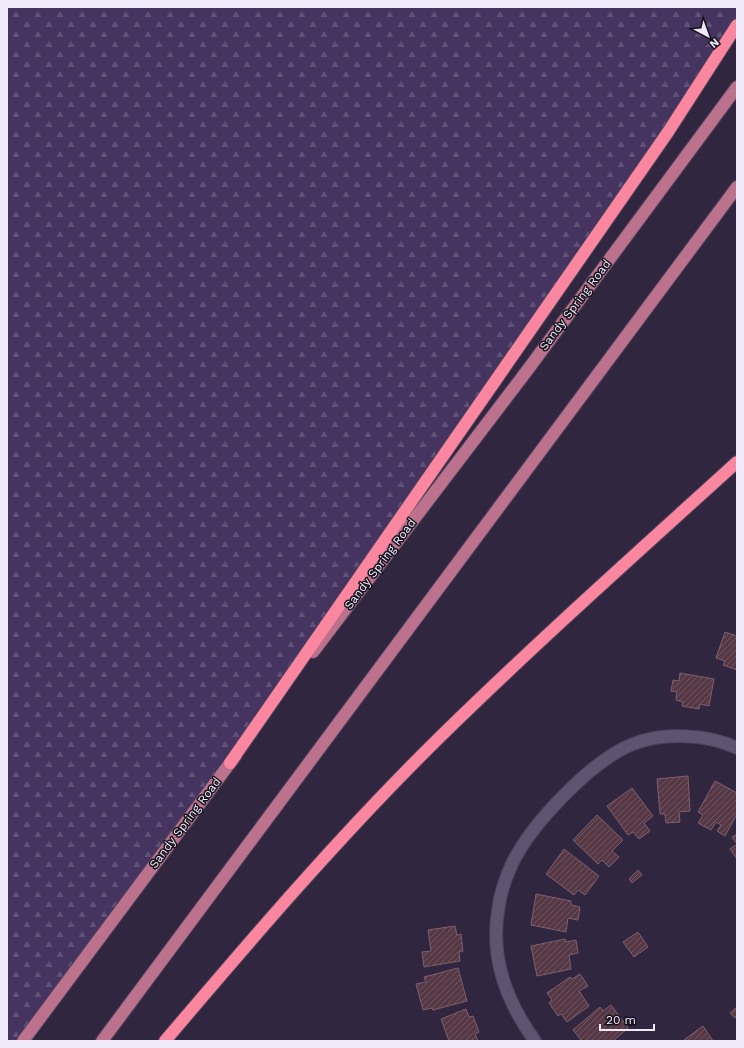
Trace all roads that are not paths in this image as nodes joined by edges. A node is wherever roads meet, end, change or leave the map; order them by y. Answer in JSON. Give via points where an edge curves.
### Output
{"nodes":[{"id":1,"x":737,"y":25,"type":"edge"},
{"id":2,"x":737,"y":87,"type":"edge"},
{"id":3,"x":737,"y":187,"type":"edge"},
{"id":4,"x":737,"y":462,"type":"edge"},
{"id":5,"x":737,"y":748,"type":"edge"},
{"id":6,"x":230,"y":763,"type":"junction"},
{"id":7,"x":23,"y":1041,"type":"edge"},
{"id":8,"x":102,"y":1041,"type":"edge"},
{"id":9,"x":165,"y":1041,"type":"edge"},
{"id":10,"x":535,"y":1041,"type":"edge"}],
"edges":[{"from":1,"to":6,"type":"highway","via":[[668,132]]},
{"from":2,"to":6,"type":"main road","name":"Sandy Spring Road","via":[[526,372]]},
{"from":3,"to":8,"type":"main road"},
{"from":4,"to":9,"type":"highway","via":[[524,655],[442,735],[298,887]]},
{"from":5,"to":10,"type":"street","via":[[716,741],[683,737],[645,740],[632,744],[591,771],[532,832],[512,864],[503,886],[496,942],[500,974],[506,992],[518,1017]]},
{"from":6,"to":7,"type":"main road","name":"Sandy Spring Road"}]}
